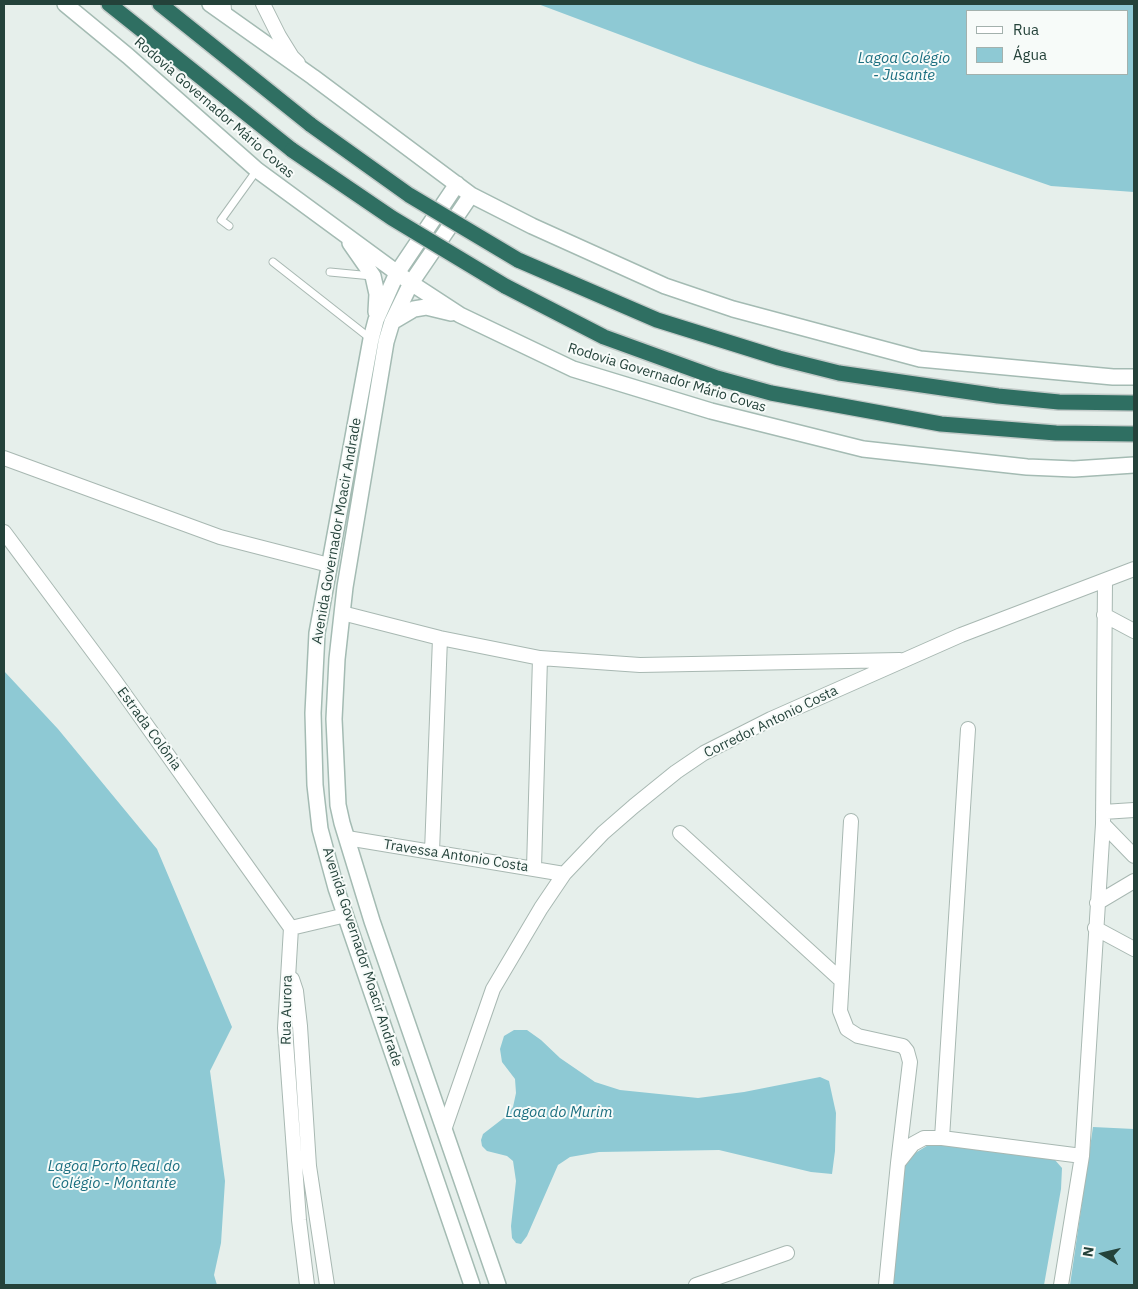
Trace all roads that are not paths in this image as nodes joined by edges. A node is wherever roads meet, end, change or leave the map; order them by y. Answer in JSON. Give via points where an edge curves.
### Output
{"nodes":[{"id":1,"x":65,"y":4,"type":"edge"},
{"id":2,"x":109,"y":4,"type":"edge"},
{"id":3,"x":160,"y":4,"type":"edge"},
{"id":4,"x":210,"y":4,"type":"edge"},
{"id":5,"x":263,"y":4,"type":"edge"},
{"id":6,"x":228,"y":10,"type":"edge"},
{"id":7,"x":313,"y":77,"type":"junction"},
{"id":8,"x":257,"y":170,"type":"junction"},
{"id":9,"x":457,"y":184,"type":"junction"},
{"id":10,"x":471,"y":195,"type":"junction"},
{"id":11,"x":229,"y":226,"type":"dead end"},
{"id":12,"x":345,"y":235,"type":"junction"},
{"id":13,"x":273,"y":262,"type":"dead end"},
{"id":14,"x":330,"y":272,"type":"dead end"},
{"id":15,"x":397,"y":273,"type":"junction"},
{"id":16,"x":373,"y":276,"type":"junction"},
{"id":17,"x":411,"y":283,"type":"junction"},
{"id":18,"x":460,"y":315,"type":"junction"},
{"id":19,"x":376,"y":320,"type":"junction"},
{"id":20,"x":392,"y":322,"type":"junction"},
{"id":21,"x":378,"y":341,"type":"junction"},
{"id":22,"x":1134,"y":377,"type":"edge"},
{"id":23,"x":1134,"y":403,"type":"edge"},
{"id":24,"x":1134,"y":434,"type":"edge"},
{"id":25,"x":4,"y":458,"type":"edge"},
{"id":26,"x":1134,"y":465,"type":"edge"},
{"id":27,"x":4,"y":532,"type":"edge"},
{"id":28,"x":329,"y":565,"type":"junction"},
{"id":29,"x":1134,"y":569,"type":"edge"},
{"id":30,"x":1105,"y":581,"type":"junction"},
{"id":31,"x":342,"y":613,"type":"junction"},
{"id":32,"x":1104,"y":615,"type":"junction"},
{"id":33,"x":1134,"y":631,"type":"edge"},
{"id":34,"x":440,"y":638,"type":"junction"},
{"id":35,"x":540,"y":658,"type":"junction"},
{"id":36,"x":906,"y":660,"type":"junction"},
{"id":37,"x":968,"y":729,"type":"dead end"},
{"id":38,"x":1134,"y":810,"type":"edge"},
{"id":39,"x":1103,"y":818,"type":"junction"},
{"id":40,"x":850,"y":820,"type":"dead end"},
{"id":41,"x":342,"y":823,"type":"junction"},
{"id":42,"x":320,"y":829,"type":"junction"},
{"id":43,"x":680,"y":833,"type":"dead end"},
{"id":44,"x":348,"y":838,"type":"junction"},
{"id":45,"x":432,"y":852,"type":"junction"},
{"id":46,"x":1134,"y":856,"type":"edge"},
{"id":47,"x":534,"y":868,"type":"junction"},
{"id":48,"x":564,"y":874,"type":"junction"},
{"id":49,"x":1134,"y":881,"type":"edge"},
{"id":50,"x":1097,"y":903,"type":"junction"},
{"id":51,"x":346,"y":915,"type":"junction"},
{"id":52,"x":291,"y":928,"type":"junction"},
{"id":53,"x":1095,"y":928,"type":"junction"},
{"id":54,"x":1134,"y":950,"type":"edge"},
{"id":55,"x":288,"y":966,"type":"junction"},
{"id":56,"x":841,"y":980,"type":"junction"},
{"id":57,"x":444,"y":1130,"type":"junction"},
{"id":58,"x":942,"y":1138,"type":"junction"},
{"id":59,"x":1082,"y":1156,"type":"junction"},
{"id":60,"x":898,"y":1163,"type":"junction"},
{"id":61,"x":787,"y":1253,"type":"dead end"},
{"id":62,"x":721,"y":1281,"type":"edge"},
{"id":63,"x":470,"y":1284,"type":"edge"},
{"id":64,"x":307,"y":1285,"type":"edge"},
{"id":65,"x":327,"y":1285,"type":"edge"},
{"id":66,"x":498,"y":1285,"type":"edge"},
{"id":67,"x":696,"y":1285,"type":"edge"},
{"id":68,"x":886,"y":1285,"type":"edge"},
{"id":69,"x":1060,"y":1285,"type":"edge"}],
"edges":[{"from":1,"to":8,"type":"main road","name":"Rodovia Governador Mário Covas"},
{"from":2,"to":24,"type":"highway","name":"Rodovia Governador Mário Covas","bridge":true,"via":[[292,150],[392,218],[505,286],[604,337],[717,378],[771,393],[895,417],[1056,433]]},
{"from":3,"to":23,"type":"highway","bridge":true,"via":[[311,125],[409,195],[518,260],[657,320],[839,373],[998,396],[1078,403]]},
{"from":4,"to":6,"type":"main road"},
{"from":5,"to":7,"type":"street","via":[[292,57]]},
{"from":6,"to":7,"type":"main road"},
{"from":7,"to":9,"type":"main road"},
{"from":8,"to":11,"type":"lane","via":[[221,220]]},
{"from":8,"to":12,"type":"main road","name":"Rodovia Governador Mário Covas"},
{"from":9,"to":10,"type":"main road"},
{"from":9,"to":15,"type":"main road","name":"Avenida Governador Moacir Andrade"},
{"from":10,"to":17,"type":"main road","name":"Avenida Governador Moacir Andrade"},
{"from":10,"to":22,"type":"main road","via":[[665,286],[733,309],[920,359]]},
{"from":12,"to":15,"type":"main road","name":"Rodovia Governador Mário Covas"},
{"from":12,"to":16,"type":"main road"},
{"from":13,"to":21,"type":"lane"},
{"from":14,"to":16,"type":"lane"},
{"from":15,"to":17,"type":"main road","name":"Rodovia Governador Mário Covas"},
{"from":15,"to":19,"type":"main road","name":"Avenida Governador Moacir Andrade"},
{"from":16,"to":19,"type":"main road","via":[[377,294]]},
{"from":17,"to":18,"type":"main road","name":"Rodovia Governador Mário Covas"},
{"from":17,"to":20,"type":"main road","name":"Avenida Governador Moacir Andrade"},
{"from":18,"to":20,"type":"main road","via":[[426,308],[414,309]]},
{"from":18,"to":26,"type":"main road","name":"Rodovia Governador Mário Covas","via":[[573,369],[711,411],[863,449],[1027,467]]},
{"from":19,"to":21,"type":"main road","name":"Avenida Governador Moacir Andrade"},
{"from":20,"to":21,"type":"main road","name":"Avenida Governador Moacir Andrade"},
{"from":21,"to":28,"type":"main road","name":"Avenida Governador Moacir Andrade"},
{"from":21,"to":31,"type":"main road","name":"Avenida Governador Moacir Andrade"},
{"from":25,"to":28,"type":"street","via":[[220,537]]},
{"from":27,"to":52,"type":"street","name":"Estrada Colônia"},
{"from":28,"to":42,"type":"main road","name":"Avenida Governador Moacir Andrade","via":[[317,633],[314,704],[315,785]]},
{"from":29,"to":30,"type":"street","name":"Corredor Antonio Costa"},
{"from":30,"to":32,"type":"street"},
{"from":30,"to":36,"type":"street","name":"Corredor Antonio Costa","via":[[970,631]]},
{"from":31,"to":34,"type":"street"},
{"from":31,"to":41,"type":"main road","name":"Avenida Governador Moacir Andrade","via":[[334,719],[338,805]]},
{"from":32,"to":33,"type":"street"},
{"from":32,"to":39,"type":"street"},
{"from":34,"to":35,"type":"street"},
{"from":34,"to":45,"type":"street"},
{"from":35,"to":36,"type":"street","via":[[640,665]]},
{"from":35,"to":47,"type":"street"},
{"from":36,"to":48,"type":"street","name":"Corredor Antonio Costa","via":[[771,719],[704,753],[634,806]]},
{"from":37,"to":58,"type":"street"},
{"from":38,"to":39,"type":"street"},
{"from":39,"to":46,"type":"street"},
{"from":39,"to":50,"type":"street"},
{"from":40,"to":56,"type":"street"},
{"from":41,"to":42,"type":"main road"},
{"from":41,"to":44,"type":"main road","name":"Avenida Governador Moacir Andrade"},
{"from":42,"to":51,"type":"main road","name":"Avenida Governador Moacir Andrade"},
{"from":43,"to":56,"type":"street"},
{"from":44,"to":45,"type":"street","name":"Travessa Antonio Costa"},
{"from":44,"to":57,"type":"main road","name":"Avenida Governador Moacir Andrade","via":[[372,921]]},
{"from":45,"to":47,"type":"street","name":"Travessa Antonio Costa"},
{"from":47,"to":48,"type":"street","name":"Travessa Antonio Costa"},
{"from":48,"to":57,"type":"street","name":"Corredor Antonio Costa","via":[[493,989]]},
{"from":49,"to":50,"type":"street"},
{"from":50,"to":53,"type":"street"},
{"from":51,"to":52,"type":"street"},
{"from":51,"to":63,"type":"main road","name":"Avenida Governador Moacir Andrade"},
{"from":52,"to":55,"type":"street"},
{"from":53,"to":54,"type":"street"},
{"from":53,"to":59,"type":"street"},
{"from":55,"to":64,"type":"street","name":"Rua Aurora","via":[[286,1048]]},
{"from":55,"to":65,"type":"street","name":"Rua Aurora","via":[[296,991],[310,1166]]},
{"from":56,"to":60,"type":"street","via":[[840,1011],[847,1029],[858,1036],[903,1046],[907,1051],[910,1062]]},
{"from":57,"to":66,"type":"main road","name":"Avenida Governador Moacir Andrade"},
{"from":58,"to":59,"type":"street"},
{"from":58,"to":60,"type":"street","via":[[924,1138],[913,1144]]},
{"from":59,"to":69,"type":"street"},
{"from":60,"to":68,"type":"street"},
{"from":61,"to":62,"type":"street"},
{"from":62,"to":67,"type":"street"}]}
